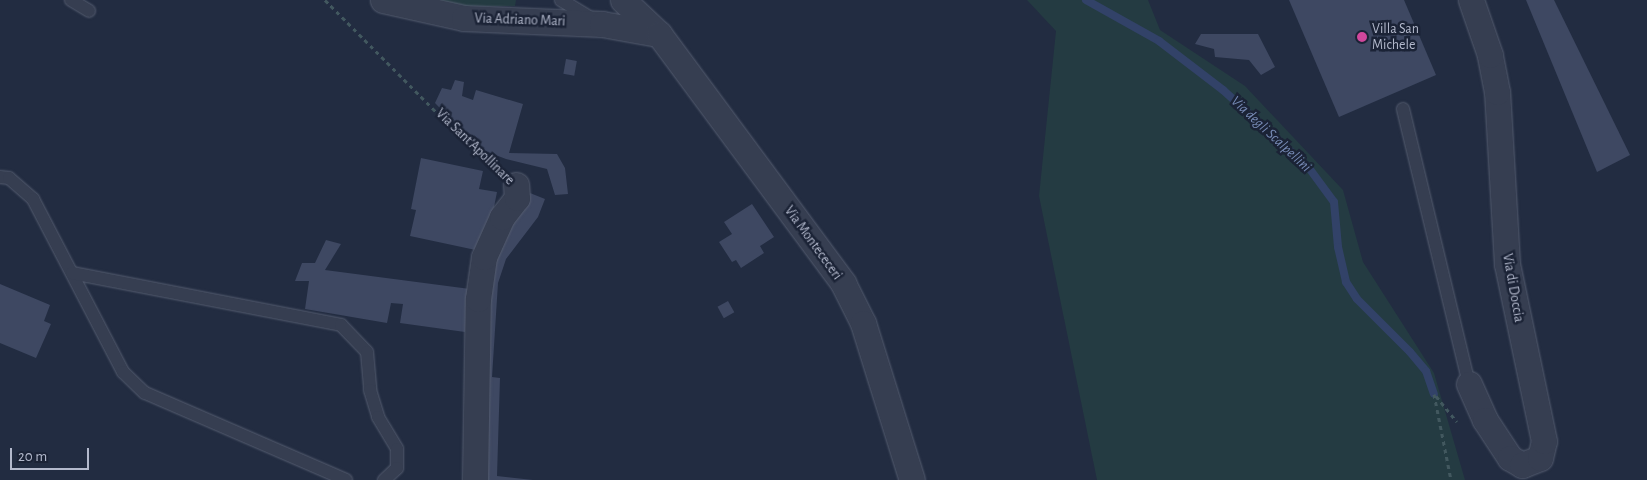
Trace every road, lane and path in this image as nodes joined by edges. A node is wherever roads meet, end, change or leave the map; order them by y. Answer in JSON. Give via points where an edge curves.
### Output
{"nodes":[{"id":1,"x":71,"y":0,"type":"edge"},
{"id":2,"x":324,"y":0,"type":"edge"},
{"id":3,"x":382,"y":0,"type":"edge"},
{"id":4,"x":561,"y":0,"type":"edge"},
{"id":5,"x":623,"y":0,"type":"edge"},
{"id":6,"x":1471,"y":0,"type":"edge"},
{"id":7,"x":89,"y":11,"type":"dead end"},
{"id":8,"x":602,"y":24,"type":"junction"},
{"id":9,"x":659,"y":34,"type":"junction"},
{"id":10,"x":1403,"y":109,"type":"dead end"},
{"id":11,"x":0,"y":177,"type":"edge"},
{"id":12,"x":516,"y":185,"type":"joint"},
{"id":13,"x":72,"y":273,"type":"junction"},
{"id":14,"x":1469,"y":384,"type":"joint"},
{"id":15,"x":1434,"y":394,"type":"dead end"},
{"id":16,"x":346,"y":480,"type":"edge"},
{"id":17,"x":384,"y":480,"type":"edge"},
{"id":18,"x":475,"y":480,"type":"edge"},
{"id":19,"x":912,"y":480,"type":"edge"},
{"id":20,"x":1451,"y":480,"type":"edge"}],
"edges":[{"from":1,"to":7,"type":"lane"},
{"from":2,"to":12,"type":"path","name":"Via Sant'Apollinare","via":[[464,140],[499,166]]},
{"from":3,"to":8,"type":"street","name":"Via Adriano Mari","via":[[464,18]]},
{"from":4,"to":8,"type":"lane"},
{"from":5,"to":9,"type":"street","name":"Via Montececeri"},
{"from":6,"to":14,"type":"street","name":"Via di Doccia","via":[[1490,55],[1497,92],[1507,264],[1544,441],[1540,458],[1522,465],[1510,458],[1481,411]]},
{"from":8,"to":9,"type":"street","name":"Via Adriano Mari"},
{"from":9,"to":19,"type":"street","name":"Via Montececeri","via":[[843,283],[863,323]]},
{"from":10,"to":14,"type":"lane"},
{"from":11,"to":13,"type":"lane","via":[[9,178],[33,199]]},
{"from":12,"to":18,"type":"street","name":"Via Sant'Apollinare","via":[[517,198],[502,217],[484,257],[478,298]]},
{"from":13,"to":16,"type":"lane","via":[[123,372],[145,393]]},
{"from":13,"to":17,"type":"lane","via":[[341,325],[367,352],[370,390],[378,417],[397,449],[397,468]]},
{"from":15,"to":20,"type":"path"}]}
